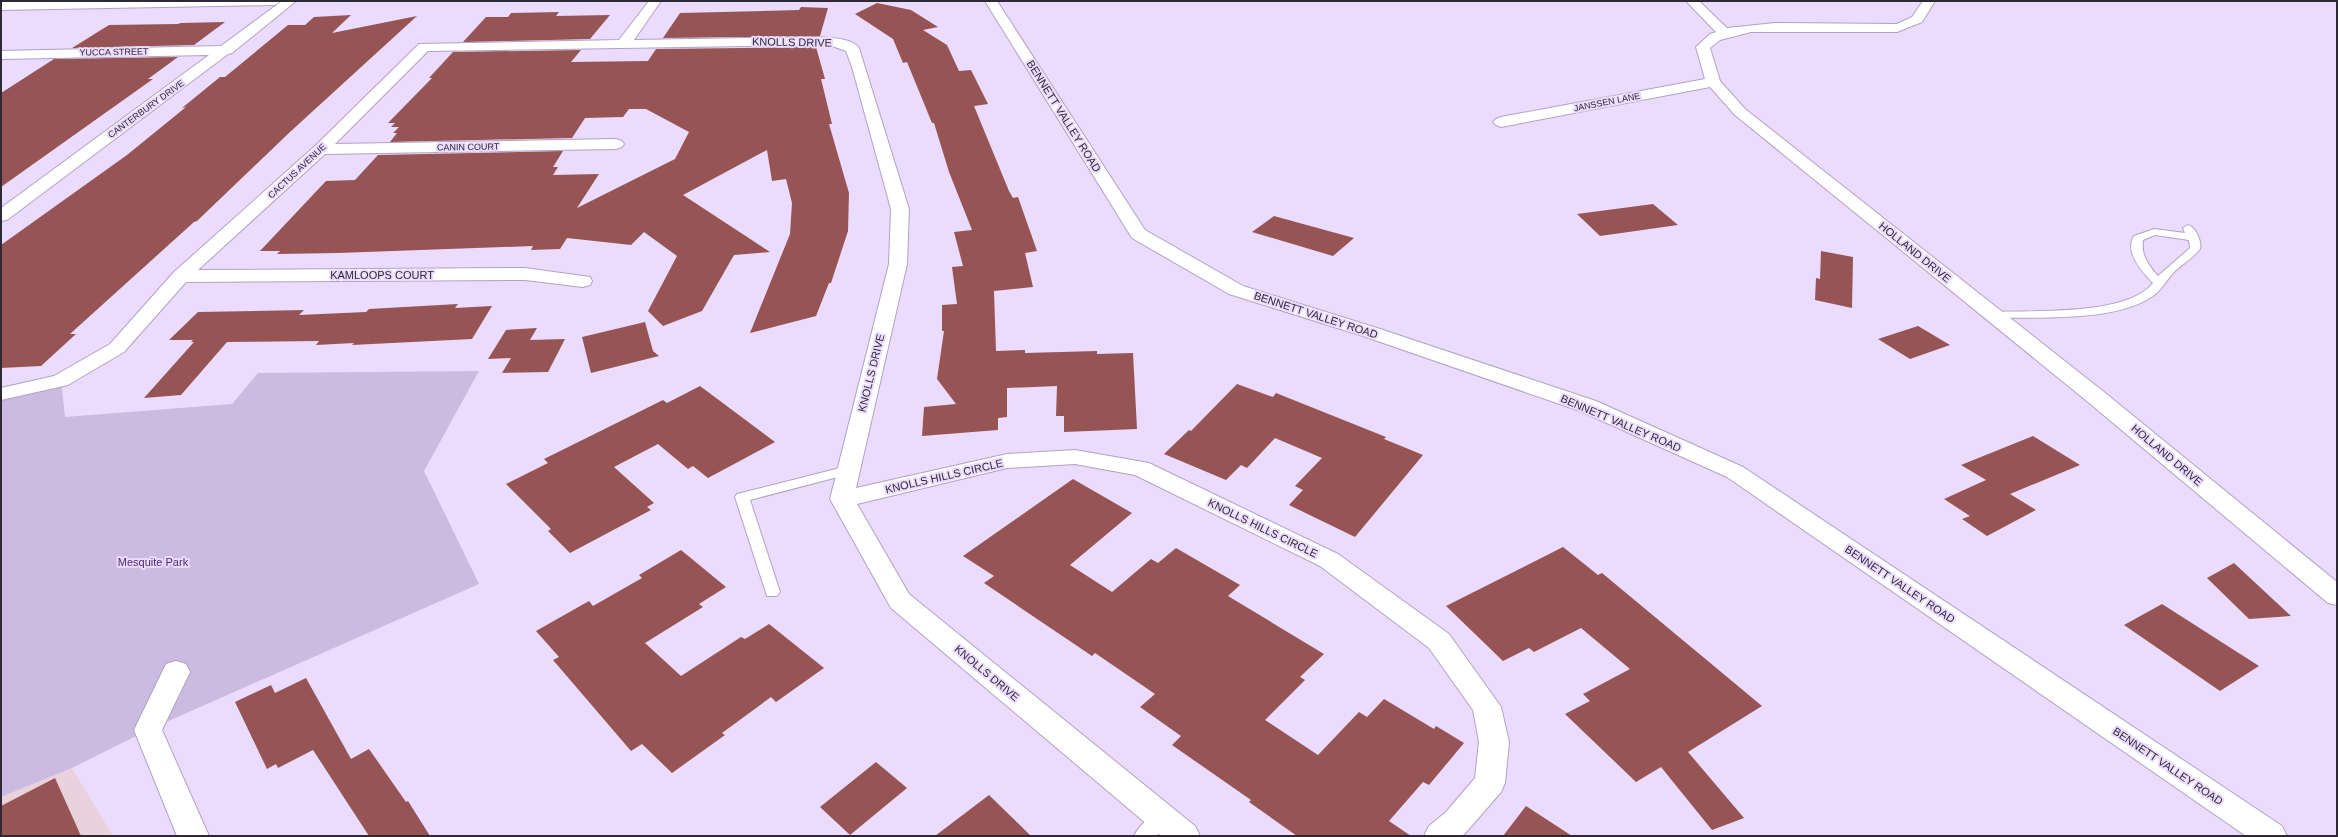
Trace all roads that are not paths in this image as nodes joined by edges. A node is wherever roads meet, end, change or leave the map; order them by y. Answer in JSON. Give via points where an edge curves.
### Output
{"nodes":[{"id":1,"x":275,"y":1,"type":"edge"},
{"id":2,"x":290,"y":1,"type":"edge"},
{"id":3,"x":655,"y":1,"type":"edge"},
{"id":4,"x":991,"y":1,"type":"edge"},
{"id":5,"x":1692,"y":1,"type":"edge"},
{"id":6,"x":1929,"y":1,"type":"edge"},
{"id":7,"x":1,"y":6,"type":"edge"},
{"id":8,"x":1726,"y":34,"type":"junction"},
{"id":9,"x":624,"y":43,"type":"junction"},
{"id":10,"x":227,"y":50,"type":"junction"},
{"id":11,"x":1,"y":54,"type":"edge"},
{"id":12,"x":27,"y":54,"type":"junction"},
{"id":13,"x":1,"y":70,"type":"edge"},
{"id":14,"x":1713,"y":82,"type":"junction"},
{"id":15,"x":1501,"y":122,"type":"dead end"},
{"id":16,"x":616,"y":144,"type":"dead end"},
{"id":17,"x":321,"y":150,"type":"junction"},
{"id":18,"x":1,"y":216,"type":"edge"},
{"id":19,"x":181,"y":276,"type":"junction"},
{"id":20,"x":583,"y":281,"type":"dead end"},
{"id":21,"x":2159,"y":283,"type":"junction"},
{"id":22,"x":1994,"y":315,"type":"junction"},
{"id":23,"x":1,"y":394,"type":"edge"},
{"id":24,"x":848,"y":470,"type":"junction"},
{"id":25,"x":842,"y":499,"type":"junction"},
{"id":26,"x":772,"y":592,"type":"dead end"},
{"id":27,"x":2337,"y":596,"type":"edge"},
{"id":28,"x":176,"y":672,"type":"dead end"},
{"id":29,"x":1163,"y":818,"type":"junction"},
{"id":30,"x":193,"y":836,"type":"edge"},
{"id":31,"x":1143,"y":836,"type":"edge"},
{"id":32,"x":1184,"y":836,"type":"edge"},
{"id":33,"x":1440,"y":836,"type":"edge"},
{"id":34,"x":2271,"y":836,"type":"edge"}],
"edges":[{"from":1,"to":7,"type":"street"},
{"from":2,"to":10,"type":"street","name":"CANTERBURY DRIVE"},
{"from":3,"to":9,"type":"street"},
{"from":4,"to":34,"type":"street","name":"BENNETT VALLEY ROAD","via":[[1138,234],[1236,290],[1588,406],[1735,472]]},
{"from":5,"to":8,"type":"street"},
{"from":6,"to":8,"type":"street","name":"HOLLAND DRIVE","via":[[1924,14],[1911,25],[1897,28],[1768,27],[1739,29]]},
{"from":8,"to":14,"type":"street","name":"HOLLAND DRIVE","via":[[1716,37],[1703,47]]},
{"from":9,"to":17,"type":"street","name":"CACTUS AVENUE","via":[[424,47]]},
{"from":9,"to":24,"type":"street","name":"KNOLLS DRIVE","via":[[815,41],[838,42],[852,48],[860,67],[900,209],[898,264]]},
{"from":10,"to":12,"type":"street","name":"YUCCA STREET"},
{"from":10,"to":18,"type":"street","name":"CANTERBURY DRIVE"},
{"from":11,"to":12,"type":"street","name":"YUCCA STREET"},
{"from":12,"to":13,"type":"street"},
{"from":14,"to":15,"type":"street","name":"JANSSEN LANE"},
{"from":14,"to":22,"type":"street","name":"HOLLAND DRIVE","via":[[1740,112]]},
{"from":16,"to":17,"type":"street","name":"CANIN COURT"},
{"from":17,"to":19,"type":"street","name":"CACTUS AVENUE"},
{"from":19,"to":20,"type":"street","name":"KAMLOOPS COURT","via":[[525,274]]},
{"from":19,"to":23,"type":"street","name":"CACTUS AVENUE","via":[[117,348],[61,381]]},
{"from":21,"to":21,"type":"lane","via":[[2195,249],[2196,244],[2190,232],[2154,232],[2138,238],[2140,262]]},
{"from":21,"to":22,"type":"lane","via":[[2137,301],[2113,307]]},
{"from":22,"to":27,"type":"street","name":"HOLLAND DRIVE"},
{"from":24,"to":25,"type":"street","name":"KNOLLS DRIVE"},
{"from":24,"to":26,"type":"lane","via":[[742,497]]},
{"from":25,"to":29,"type":"street","name":"KNOLLS DRIVE","via":[[900,601]]},
{"from":25,"to":33,"type":"street","name":"KNOLLS HILLS CIRCLE","via":[[1007,461],[1075,457],[1141,468],[1329,560],[1439,641],[1488,707],[1494,742],[1490,783],[1457,821]]},
{"from":28,"to":30,"type":"street","via":[[148,730]]},
{"from":29,"to":31,"type":"lane"},
{"from":29,"to":32,"type":"street","name":"KNOLLS DRIVE"}]}
